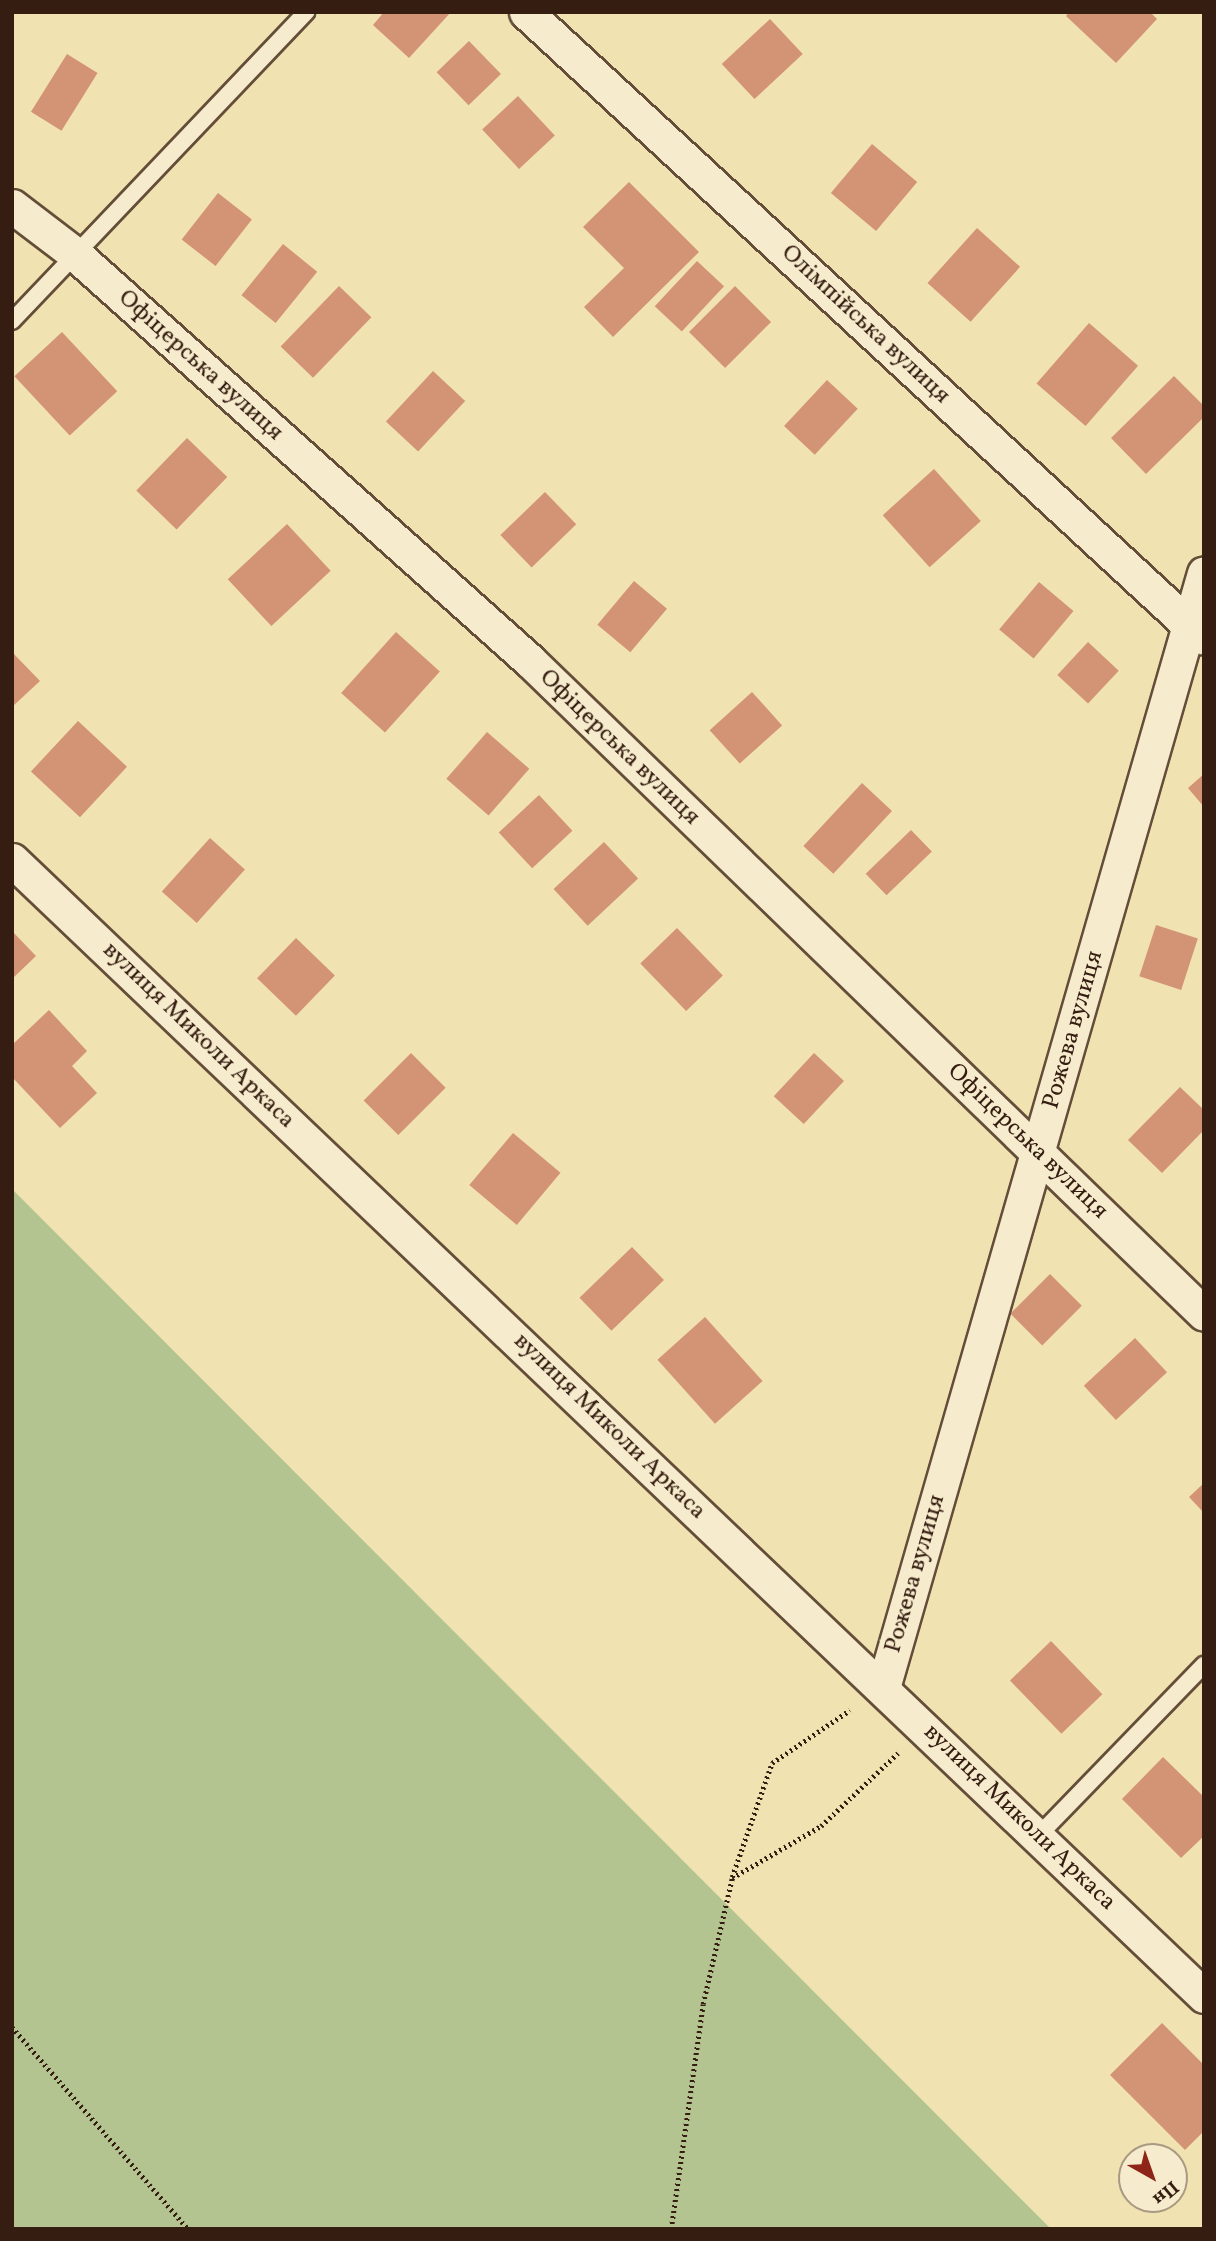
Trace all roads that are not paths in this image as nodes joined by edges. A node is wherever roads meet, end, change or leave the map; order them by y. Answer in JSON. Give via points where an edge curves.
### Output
{"nodes":[{"id":1,"x":306,"y":12,"type":"edge"},
{"id":2,"x":526,"y":12,"type":"edge"},
{"id":3,"x":12,"y":206,"type":"edge"},
{"id":4,"x":75,"y":254,"type":"junction"},
{"id":5,"x":12,"y":321,"type":"edge"},
{"id":6,"x":1204,"y":573,"type":"edge"},
{"id":7,"x":1196,"y":632,"type":"edge"},
{"id":8,"x":12,"y":860,"type":"edge"},
{"id":9,"x":1040,"y":1154,"type":"junction"},
{"id":10,"x":1204,"y":1314,"type":"edge"},
{"id":11,"x":1204,"y":1665,"type":"edge"},
{"id":12,"x":883,"y":1688,"type":"junction"},
{"id":13,"x":1039,"y":1835,"type":"junction"},
{"id":14,"x":1204,"y":1996,"type":"edge"}],
"edges":[{"from":1,"to":4,"type":"lane"},
{"from":2,"to":7,"type":"street","name":"Олімпійська вулиця"},
{"from":3,"to":4,"type":"street","name":"Офіцерська вулиця"},
{"from":4,"to":5,"type":"lane"},
{"from":4,"to":9,"type":"street","name":"Офіцерська вулиця","via":[[530,661]]},
{"from":6,"to":7,"type":"street","name":"Рожева вулиця"},
{"from":7,"to":9,"type":"street","name":"Рожева вулиця"},
{"from":8,"to":12,"type":"street","name":"вулиця Миколи Аркаса"},
{"from":9,"to":10,"type":"street","name":"Офіцерська вулиця"},
{"from":9,"to":12,"type":"street","name":"Рожева вулиця"},
{"from":11,"to":13,"type":"lane"},
{"from":12,"to":13,"type":"street","name":"вулиця Миколи Аркаса"},
{"from":13,"to":14,"type":"street","name":"вулиця Миколи Аркаса"}]}
